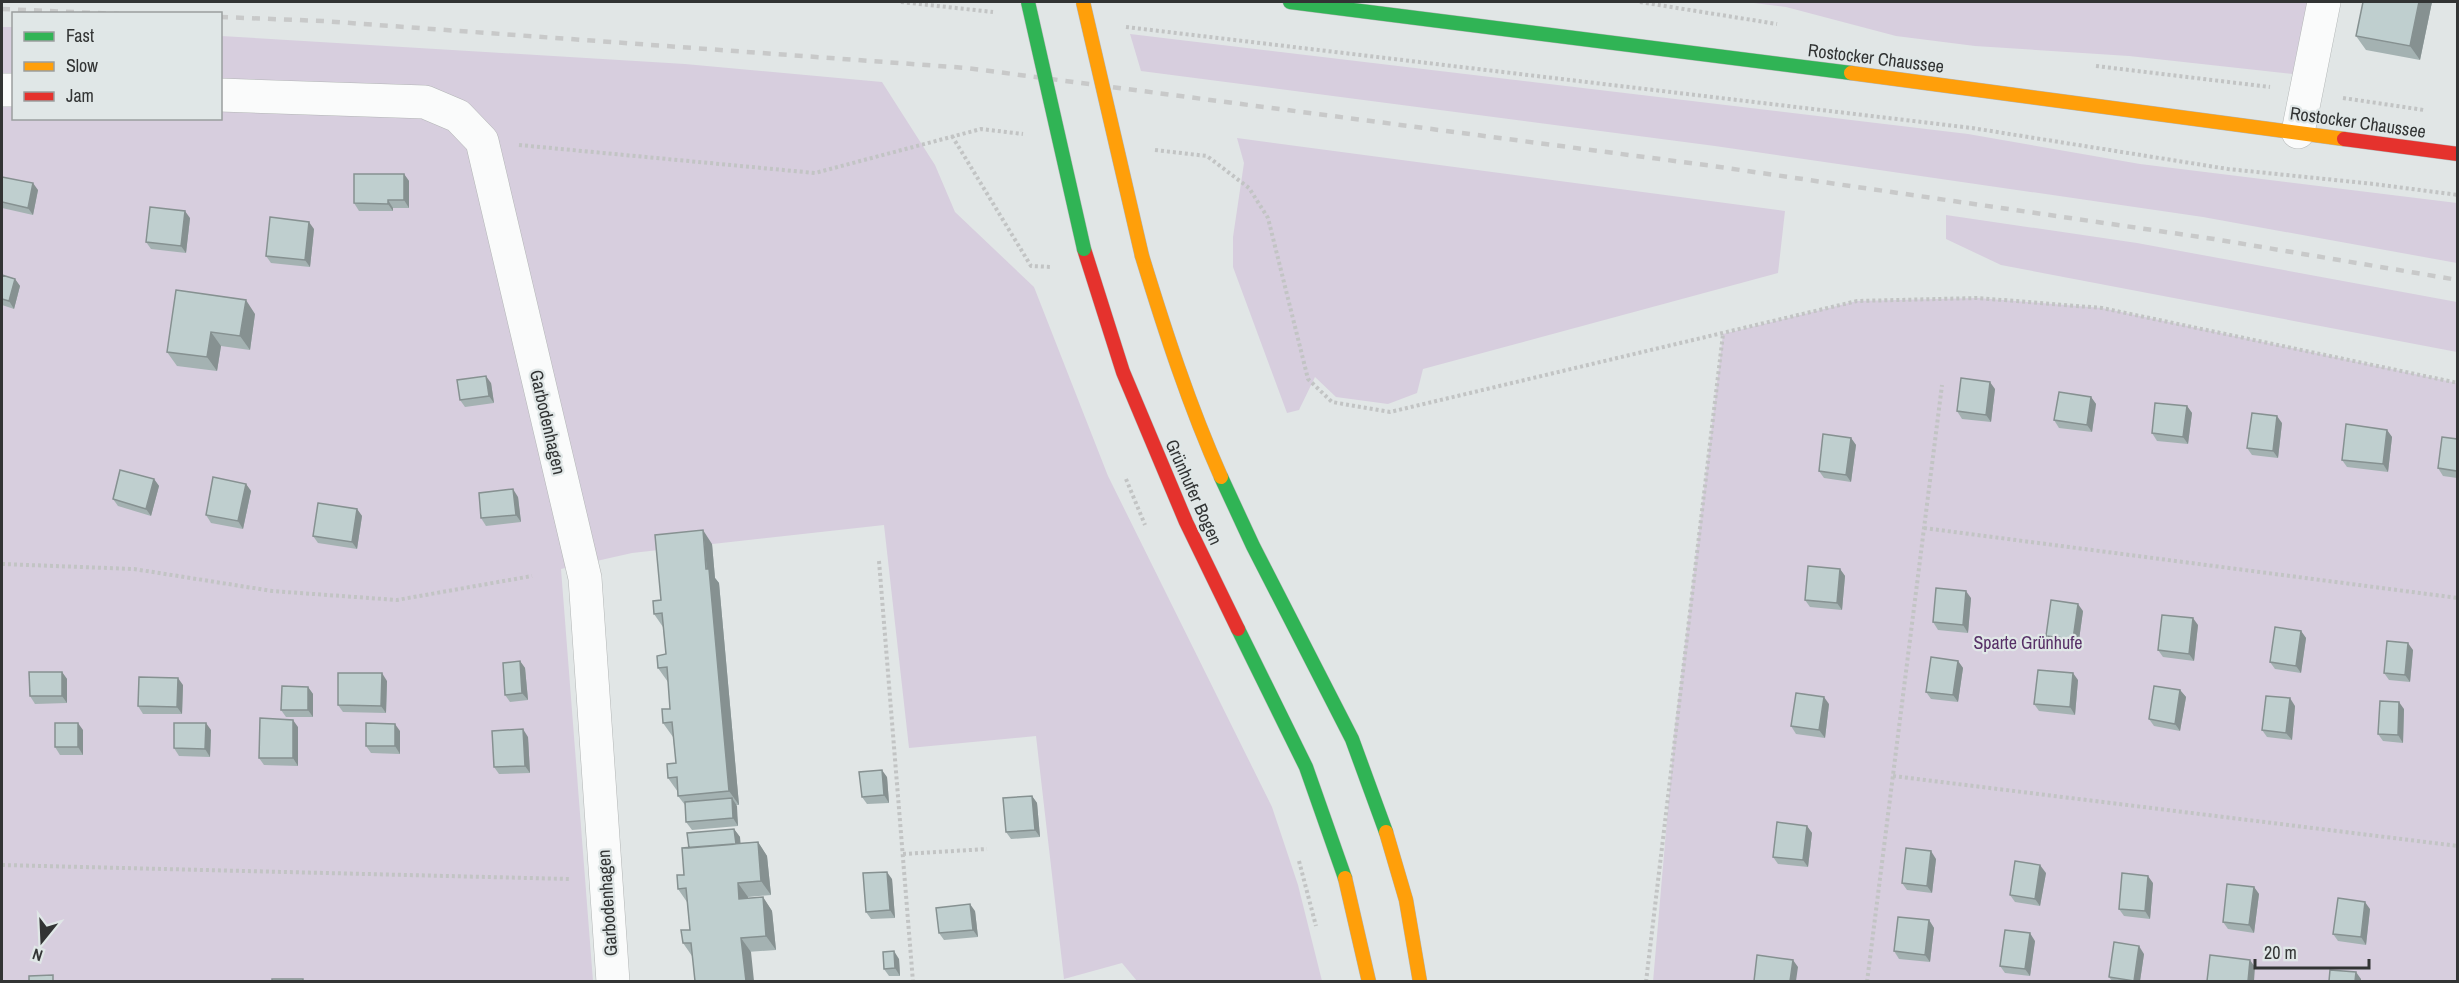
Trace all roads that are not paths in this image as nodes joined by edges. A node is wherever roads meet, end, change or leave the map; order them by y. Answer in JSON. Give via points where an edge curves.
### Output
{"nodes":[{"id":1,"x":1028,"y":2,"type":"edge"},
{"id":2,"x":1083,"y":2,"type":"edge"},
{"id":3,"x":1290,"y":2,"type":"edge"},
{"id":4,"x":2324,"y":2,"type":"edge"},
{"id":5,"x":222,"y":95,"type":"edge"},
{"id":6,"x":2298,"y":132,"type":"junction"},
{"id":7,"x":2457,"y":154,"type":"edge"},
{"id":8,"x":613,"y":981,"type":"edge"},
{"id":9,"x":1369,"y":981,"type":"edge"},
{"id":10,"x":1420,"y":981,"type":"edge"}],
"edges":[{"from":1,"to":9,"type":"main road","name":"Grünhufer Bogen","bridge":true,"via":[[1084,249],[1123,372],[1186,522],[1306,767],[1342,864]]},
{"from":2,"to":10,"type":"main road","name":"Grünhufer Bogen","bridge":true,"via":[[1142,256],[1174,361],[1204,439],[1253,546],[1352,739],[1406,900]]},
{"from":3,"to":6,"type":"main road","name":"Rostocker Chaussee"},
{"from":4,"to":6,"type":"street"},
{"from":5,"to":8,"type":"street","name":"Garbodenhagen","via":[[425,102],[458,116],[482,141],[585,578]]},
{"from":6,"to":7,"type":"main road","name":"Rostocker Chaussee"}]}
